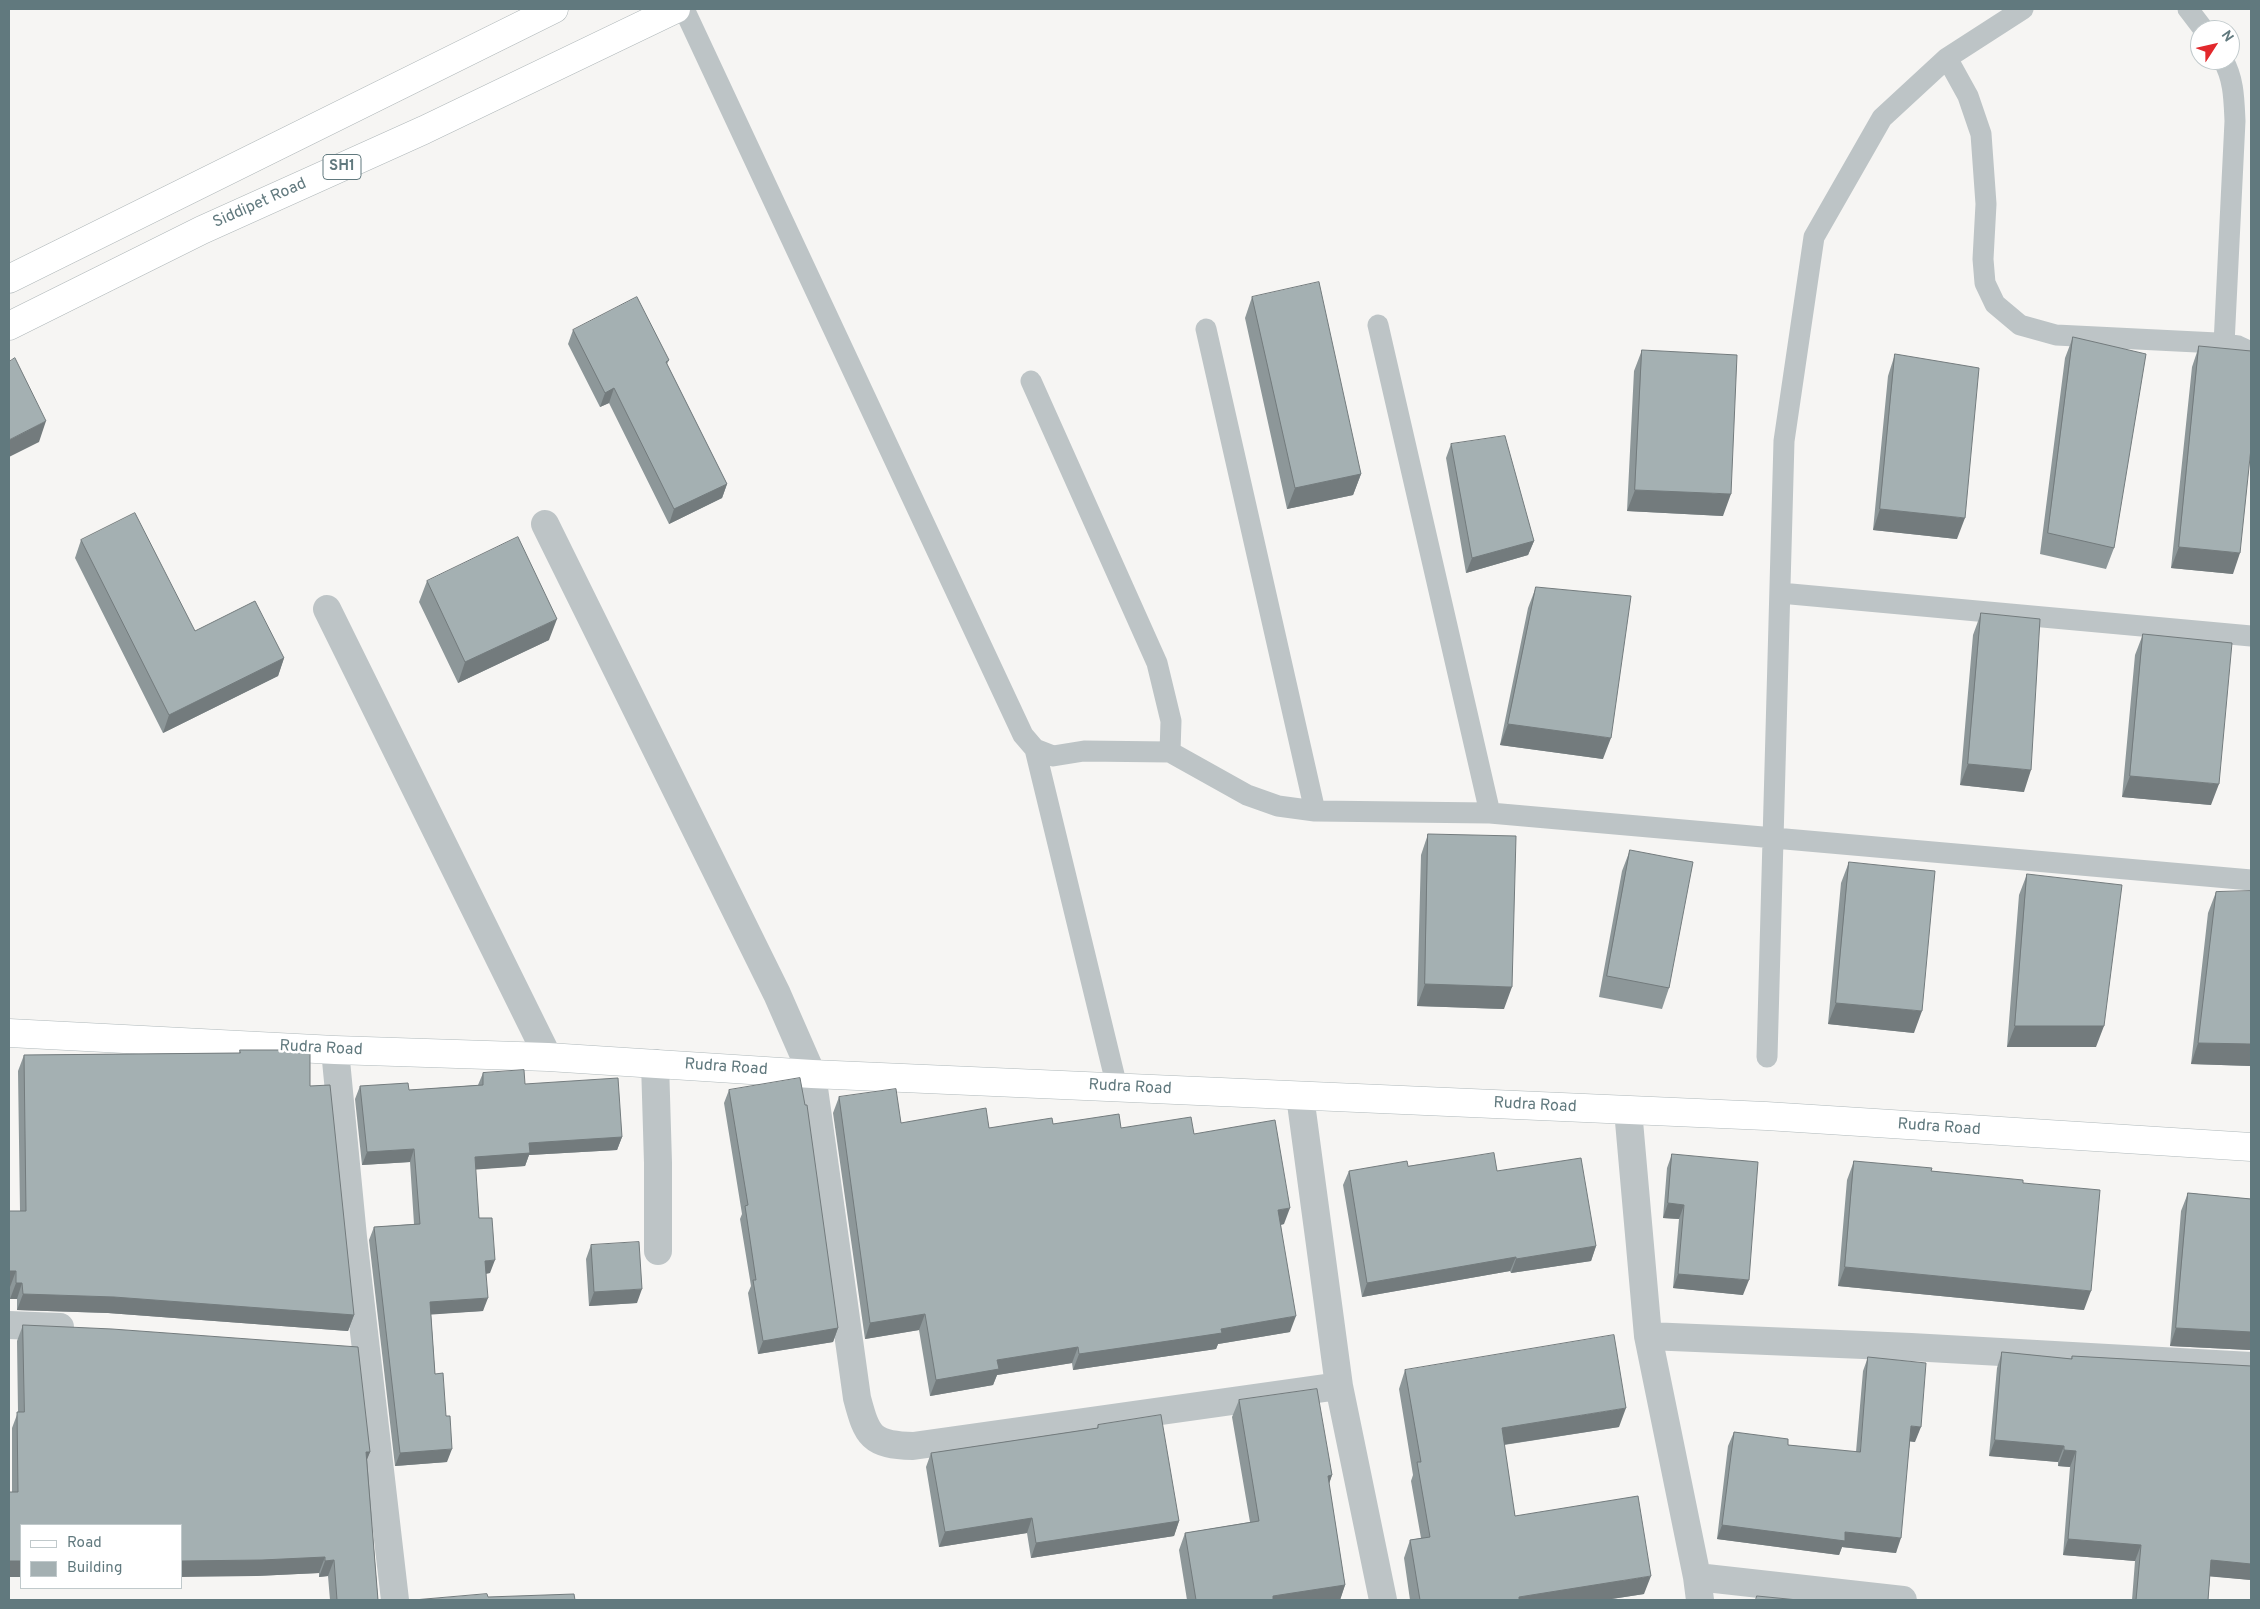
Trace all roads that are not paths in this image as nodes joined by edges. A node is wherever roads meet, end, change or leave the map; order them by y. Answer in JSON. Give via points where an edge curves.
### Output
{"nodes":[{"id":1,"x":554,"y":9,"type":"edge"},
{"id":2,"x":676,"y":9,"type":"edge"},
{"id":3,"x":684,"y":9,"type":"edge"},
{"id":4,"x":2023,"y":9,"type":"edge"},
{"id":5,"x":2188,"y":9,"type":"edge"},
{"id":6,"x":2196,"y":20,"type":"edge"},
{"id":7,"x":1946,"y":58,"type":"junction"},
{"id":8,"x":2228,"y":70,"type":"edge"},
{"id":9,"x":9,"y":278,"type":"edge"},
{"id":10,"x":1378,"y":325,"type":"dead end"},
{"id":11,"x":9,"y":326,"type":"edge"},
{"id":12,"x":1206,"y":330,"type":"dead end"},
{"id":13,"x":2224,"y":344,"type":"junction"},
{"id":14,"x":2251,"y":352,"type":"edge"},
{"id":15,"x":1031,"y":380,"type":"dead end"},
{"id":16,"x":545,"y":524,"type":"dead end"},
{"id":17,"x":1780,"y":593,"type":"junction"},
{"id":18,"x":327,"y":609,"type":"dead end"},
{"id":19,"x":2251,"y":636,"type":"edge"},
{"id":20,"x":1035,"y":749,"type":"junction"},
{"id":21,"x":1170,"y":752,"type":"junction"},
{"id":22,"x":1315,"y":812,"type":"junction"},
{"id":23,"x":1490,"y":813,"type":"junction"},
{"id":24,"x":1773,"y":838,"type":"junction"},
{"id":25,"x":2251,"y":880,"type":"edge"},
{"id":26,"x":9,"y":1033,"type":"edge"},
{"id":27,"x":335,"y":1050,"type":"junction"},
{"id":28,"x":548,"y":1057,"type":"junction"},
{"id":29,"x":1767,"y":1057,"type":"dead end"},
{"id":30,"x":655,"y":1063,"type":"junction"},
{"id":31,"x":812,"y":1074,"type":"junction"},
{"id":32,"x":1117,"y":1087,"type":"junction"},
{"id":33,"x":1300,"y":1096,"type":"junction"},
{"id":34,"x":1628,"y":1110,"type":"junction"},
{"id":35,"x":2251,"y":1147,"type":"edge"},
{"id":36,"x":658,"y":1251,"type":"dead end"},
{"id":37,"x":9,"y":1325,"type":"edge"},
{"id":38,"x":87,"y":1328,"type":"edge"},
{"id":39,"x":1648,"y":1336,"type":"junction"},
{"id":40,"x":338,"y":1346,"type":"edge"},
{"id":41,"x":367,"y":1348,"type":"junction"},
{"id":42,"x":2251,"y":1366,"type":"edge"},
{"id":43,"x":1339,"y":1386,"type":"junction"},
{"id":44,"x":1698,"y":1589,"type":"edge"},
{"id":45,"x":394,"y":1600,"type":"edge"},
{"id":46,"x":1383,"y":1600,"type":"edge"},
{"id":47,"x":1903,"y":1600,"type":"edge"}],
"edges":[{"from":1,"to":9,"type":"main road"},
{"from":2,"to":11,"type":"main road","name":"Siddipet Road","number":"SH1","via":[[424,130],[202,230]]},
{"from":3,"to":20,"type":"lane","via":[[1023,735]]},
{"from":4,"to":7,"type":"lane"},
{"from":5,"to":6,"type":"lane"},
{"from":7,"to":13,"type":"lane","via":[[1968,96],[1981,134],[1986,204],[1983,259],[1985,283],[1995,304],[2020,326],[2056,335]]},
{"from":7,"to":17,"type":"lane","via":[[1882,118],[1814,237],[1784,441]]},
{"from":8,"to":13,"type":"lane","via":[[2234,93],[2235,121]]},
{"from":10,"to":23,"type":"lane"},
{"from":12,"to":22,"type":"lane"},
{"from":13,"to":14,"type":"lane"},
{"from":15,"to":21,"type":"lane","via":[[1157,663],[1171,721]]},
{"from":16,"to":31,"type":"street","via":[[777,994]]},
{"from":17,"to":19,"type":"lane"},
{"from":17,"to":24,"type":"lane"},
{"from":18,"to":28,"type":"street"},
{"from":20,"to":21,"type":"lane","via":[[1053,756],[1084,751]]},
{"from":20,"to":32,"type":"lane"},
{"from":21,"to":22,"type":"lane","via":[[1247,795],[1278,806]]},
{"from":22,"to":23,"type":"lane"},
{"from":23,"to":24,"type":"lane"},
{"from":24,"to":25,"type":"lane"},
{"from":24,"to":29,"type":"lane"},
{"from":26,"to":27,"type":"main road","name":"Rudra Road"},
{"from":27,"to":28,"type":"main road","name":"Rudra Road"},
{"from":27,"to":41,"type":"street"},
{"from":28,"to":30,"type":"main road","name":"Rudra Road"},
{"from":30,"to":31,"type":"main road","name":"Rudra Road"},
{"from":30,"to":36,"type":"street"},
{"from":31,"to":32,"type":"main road","name":"Rudra Road"},
{"from":31,"to":43,"type":"street","via":[[857,1398],[864,1427],[876,1439],[892,1446],[913,1446]]},
{"from":32,"to":33,"type":"main road","name":"Rudra Road"},
{"from":33,"to":34,"type":"main road","name":"Rudra Road"},
{"from":33,"to":43,"type":"street"},
{"from":34,"to":35,"type":"main road","name":"Rudra Road"},
{"from":34,"to":39,"type":"street"},
{"from":37,"to":38,"type":"street"},
{"from":39,"to":42,"type":"street","via":[[1911,1346]]},
{"from":39,"to":44,"type":"street"},
{"from":40,"to":41,"type":"street"},
{"from":41,"to":45,"type":"street"},
{"from":43,"to":46,"type":"street"},
{"from":44,"to":47,"type":"street"}]}
